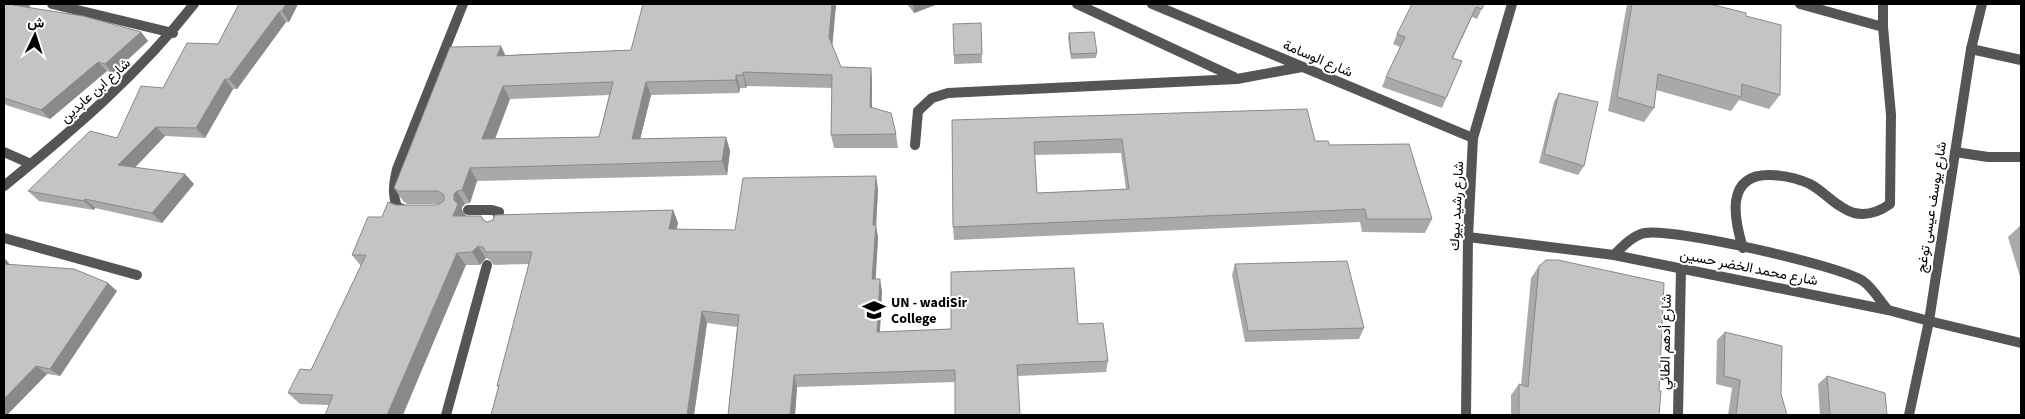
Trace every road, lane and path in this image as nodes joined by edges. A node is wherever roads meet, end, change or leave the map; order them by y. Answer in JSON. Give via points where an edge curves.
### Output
{"nodes":[{"id":1,"x":52,"y":4,"type":"edge"},
{"id":2,"x":194,"y":4,"type":"edge"},
{"id":3,"x":463,"y":4,"type":"edge"},
{"id":4,"x":1077,"y":4,"type":"edge"},
{"id":5,"x":1152,"y":4,"type":"edge"},
{"id":6,"x":1512,"y":4,"type":"edge"},
{"id":7,"x":1800,"y":4,"type":"edge"},
{"id":8,"x":1883,"y":4,"type":"edge"},
{"id":9,"x":1982,"y":4,"type":"edge"},
{"id":10,"x":1883,"y":27,"type":"junction"},
{"id":11,"x":173,"y":33,"type":"junction"},
{"id":12,"x":1971,"y":49,"type":"junction"},
{"id":13,"x":2021,"y":60,"type":"edge"},
{"id":14,"x":1302,"y":67,"type":"junction"},
{"id":15,"x":1237,"y":79,"type":"junction"},
{"id":16,"x":1473,"y":138,"type":"junction"},
{"id":17,"x":915,"y":145,"type":"dead end"},
{"id":18,"x":4,"y":152,"type":"edge"},
{"id":19,"x":1955,"y":152,"type":"junction"},
{"id":20,"x":2021,"y":157,"type":"edge"},
{"id":21,"x":31,"y":164,"type":"junction"},
{"id":22,"x":4,"y":186,"type":"edge"},
{"id":23,"x":468,"y":210,"type":"dead end"},
{"id":24,"x":414,"y":211,"type":"edge"},
{"id":25,"x":496,"y":228,"type":"edge"},
{"id":26,"x":1468,"y":237,"type":"junction"},
{"id":27,"x":4,"y":238,"type":"edge"},
{"id":28,"x":1743,"y":248,"type":"junction"},
{"id":29,"x":1614,"y":255,"type":"junction"},
{"id":30,"x":487,"y":265,"type":"edge"},
{"id":31,"x":1681,"y":269,"type":"junction"},
{"id":32,"x":137,"y":275,"type":"dead end"},
{"id":33,"x":1888,"y":310,"type":"junction"},
{"id":34,"x":1929,"y":321,"type":"junction"},
{"id":35,"x":2021,"y":343,"type":"edge"},
{"id":36,"x":446,"y":415,"type":"edge"},
{"id":37,"x":1466,"y":415,"type":"edge"},
{"id":38,"x":1678,"y":415,"type":"edge"},
{"id":39,"x":1908,"y":415,"type":"edge"}],
"edges":[{"from":1,"to":11,"type":"street"},
{"from":2,"to":11,"type":"street","name":"شارع ابن عابدين"},
{"from":3,"to":24,"type":"street","via":[[397,169],[394,201],[405,211]]},
{"from":4,"to":15,"type":"street"},
{"from":5,"to":14,"type":"street","name":"شارع الوسامة"},
{"from":6,"to":16,"type":"street","name":"شارع رشيد بيوك"},
{"from":7,"to":10,"type":"street"},
{"from":8,"to":10,"type":"street"},
{"from":9,"to":12,"type":"street","name":"شارع يوسف عيسى توغج"},
{"from":10,"to":28,"type":"street","via":[[1891,97],[1893,160],[1890,204],[1877,212],[1862,214],[1850,211],[1808,184],[1790,177],[1752,176],[1745,181],[1737,196],[1735,220]]},
{"from":11,"to":21,"type":"street","name":"شارع ابن عابدين","via":[[140,69]]},
{"from":12,"to":13,"type":"street"},
{"from":12,"to":19,"type":"street","name":"شارع يوسف عيسى توغج"},
{"from":14,"to":15,"type":"street"},
{"from":14,"to":16,"type":"street","name":"شارع الوسامة"},
{"from":15,"to":17,"type":"street","via":[[948,93],[932,98],[918,111]]},
{"from":16,"to":26,"type":"street","name":"شارع رشيد بيوك"},
{"from":18,"to":21,"type":"street"},
{"from":19,"to":20,"type":"street"},
{"from":19,"to":34,"type":"street","name":"شارع يوسف عيسى توغج"},
{"from":21,"to":22,"type":"street","name":"شارع ابن عابدين"},
{"from":23,"to":25,"type":"street","via":[[499,212]]},
{"from":26,"to":29,"type":"street","name":"شارع محمد الخضر حسين"},
{"from":26,"to":37,"type":"street","name":"شارع رشيد بيوك"},
{"from":27,"to":32,"type":"street"},
{"from":28,"to":29,"type":"street","via":[[1654,231],[1639,235]]},
{"from":28,"to":33,"type":"street","via":[[1844,272],[1864,282]]},
{"from":29,"to":31,"type":"street","name":"شارع محمد الخضر حسين"},
{"from":30,"to":36,"type":"street"},
{"from":31,"to":33,"type":"street","name":"شارع محمد الخضر حسين"},
{"from":31,"to":38,"type":"street","name":"شارع أدهم الطائي"},
{"from":33,"to":34,"type":"street","name":"شارع محمد الخضر حسين"},
{"from":34,"to":35,"type":"street","name":"شارع محمد الخضر حسين"},
{"from":34,"to":39,"type":"street","name":"شارع يوسف عيسى توغج"}]}
